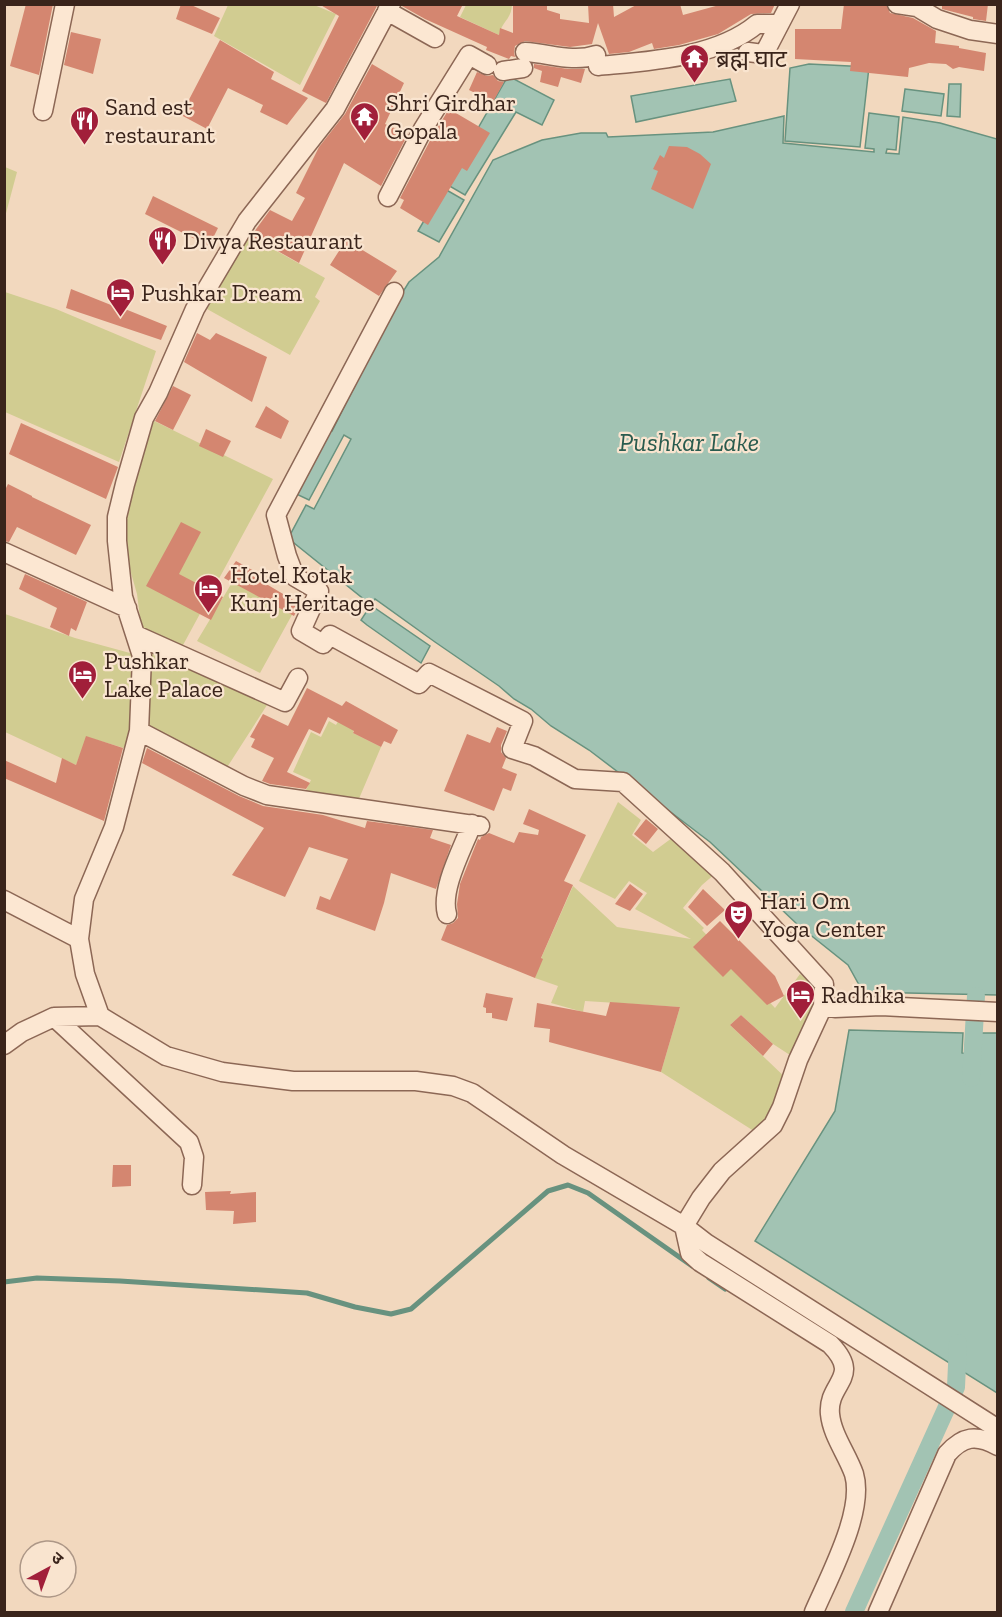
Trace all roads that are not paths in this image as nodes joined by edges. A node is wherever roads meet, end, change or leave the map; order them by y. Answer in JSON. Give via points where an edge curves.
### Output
{"nodes":[{"id":1,"x":65,"y":4,"type":"edge"},
{"id":2,"x":790,"y":4,"type":"edge"},
{"id":3,"x":897,"y":4,"type":"edge"},
{"id":4,"x":389,"y":8,"type":"edge"},
{"id":5,"x":779,"y":24,"type":"junction"},
{"id":6,"x":998,"y":34,"type":"edge"},
{"id":7,"x":435,"y":38,"type":"dead end"},
{"id":8,"x":748,"y":52,"type":"dead end"},
{"id":9,"x":43,"y":111,"type":"dead end"},
{"id":10,"x":388,"y":197,"type":"dead end"},
{"id":11,"x":394,"y":292,"type":"dead end"},
{"id":12,"x":4,"y":552,"type":"edge"},
{"id":13,"x":127,"y":608,"type":"junction"},
{"id":14,"x":136,"y":636,"type":"junction"},
{"id":15,"x":298,"y":678,"type":"dead end"},
{"id":16,"x":139,"y":731,"type":"junction"},
{"id":17,"x":4,"y":900,"type":"edge"},
{"id":18,"x":447,"y":914,"type":"dead end"},
{"id":19,"x":80,"y":939,"type":"junction"},
{"id":20,"x":830,"y":1007,"type":"junction"},
{"id":21,"x":998,"y":1012,"type":"edge"},
{"id":22,"x":100,"y":1016,"type":"junction"},
{"id":23,"x":54,"y":1017,"type":"junction"},
{"id":24,"x":4,"y":1045,"type":"edge"},
{"id":25,"x":192,"y":1185,"type":"dead end"},
{"id":26,"x":684,"y":1226,"type":"junction"},
{"id":27,"x":998,"y":1429,"type":"edge"},
{"id":28,"x":998,"y":1446,"type":"edge"},
{"id":29,"x":814,"y":1612,"type":"edge"},
{"id":30,"x":878,"y":1612,"type":"edge"}],
"edges":[{"from":1,"to":9,"type":"street"},
{"from":2,"to":5,"type":"street"},
{"from":3,"to":6,"type":"street","via":[[916,7],[970,30]]},
{"from":4,"to":7,"type":"street"},
{"from":4,"to":13,"type":"street","via":[[335,109],[235,240],[195,309],[144,418],[117,517]]},
{"from":5,"to":8,"type":"street","via":[[764,54]]},
{"from":5,"to":10,"type":"street","via":[[757,24],[746,34],[707,51],[597,61],[524,60],[495,68],[468,55]]},
{"from":11,"to":20,"type":"street","via":[[276,515],[295,577],[319,591],[301,631],[323,644],[330,635],[419,684],[429,673],[523,721],[512,749],[534,756],[575,779],[623,782],[722,872],[824,984]]},
{"from":12,"to":13,"type":"street"},
{"from":13,"to":14,"type":"street"},
{"from":14,"to":15,"type":"street","via":[[285,702]]},
{"from":14,"to":16,"type":"street","via":[[142,656]]},
{"from":16,"to":18,"type":"street","via":[[267,795],[476,825],[449,883],[445,897]]},
{"from":16,"to":19,"type":"street","via":[[114,827],[84,899]]},
{"from":17,"to":19,"type":"street"},
{"from":19,"to":22,"type":"street","via":[[85,974]]},
{"from":20,"to":21,"type":"street"},
{"from":20,"to":26,"type":"street","via":[[798,1060],[773,1125],[722,1172]]},
{"from":22,"to":23,"type":"street"},
{"from":22,"to":26,"type":"street","via":[[166,1056],[222,1072],[292,1081],[416,1081],[453,1086],[472,1093],[563,1155]]},
{"from":23,"to":24,"type":"street"},
{"from":23,"to":25,"type":"street","via":[[189,1142],[194,1157]]},
{"from":26,"to":27,"type":"street"},
{"from":26,"to":29,"type":"street","via":[[690,1253],[830,1344],[845,1364],[830,1415],[853,1473],[856,1505]]},
{"from":28,"to":30,"type":"street","via":[[987,1440],[966,1439],[947,1455]]}]}
